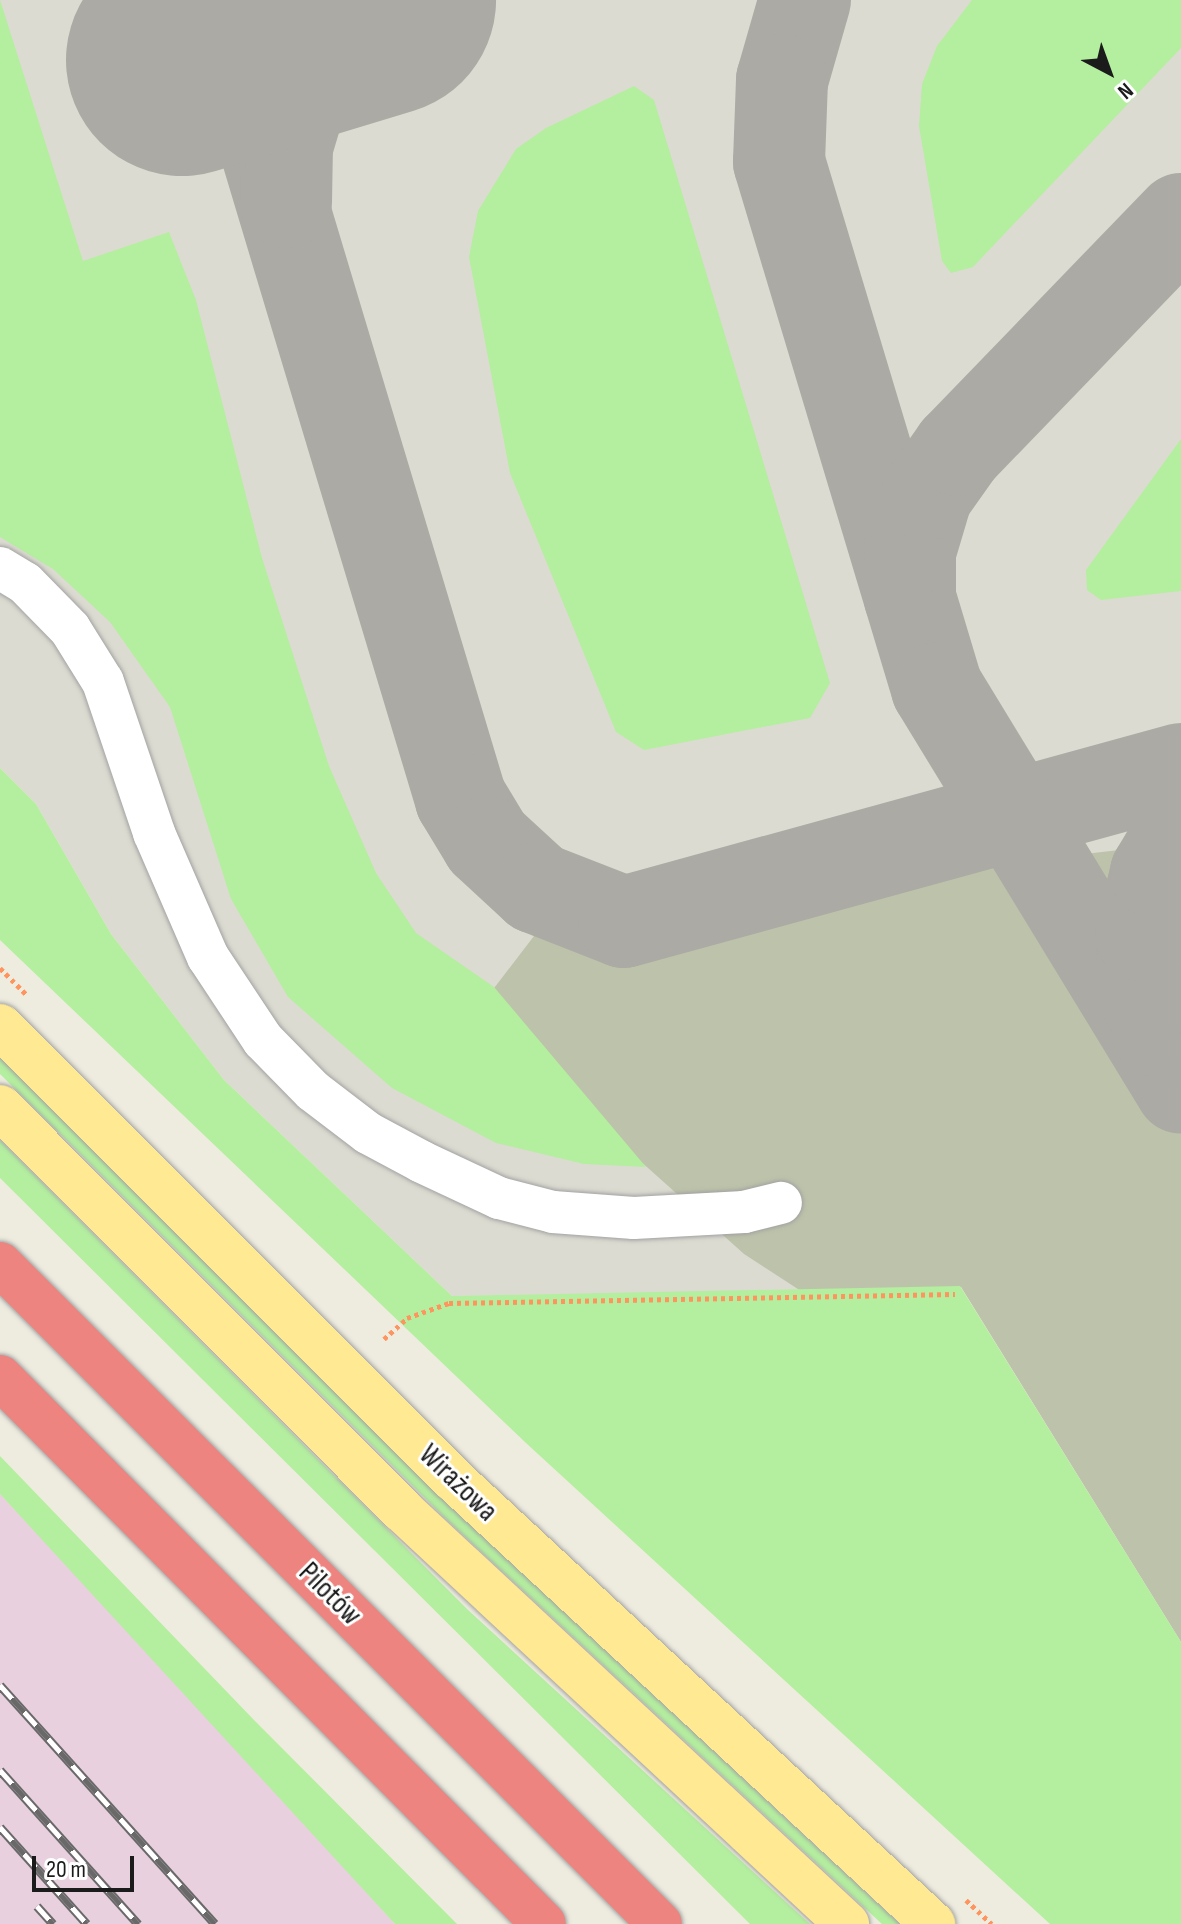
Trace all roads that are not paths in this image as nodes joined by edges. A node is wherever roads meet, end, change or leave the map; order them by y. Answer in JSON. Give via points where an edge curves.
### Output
{"nodes":[{"id":1,"x":0,"y":568,"type":"edge"},
{"id":2,"x":17,"y":1014,"type":"edge"},
{"id":3,"x":0,"y":1107,"type":"edge"},
{"id":4,"x":781,"y":1203,"type":"dead end"},
{"id":5,"x":0,"y":1264,"type":"edge"},
{"id":6,"x":0,"y":1377,"type":"edge"},
{"id":7,"x":945,"y":1908,"type":"edge"},
{"id":8,"x":544,"y":1924,"type":"edge"},
{"id":9,"x":660,"y":1924,"type":"edge"},
{"id":10,"x":847,"y":1924,"type":"edge"}],
"edges":[{"from":1,"to":4,"type":"lane","via":[[25,583],[70,629],[103,682],[154,833],[208,957],[263,1040],[313,1091],[368,1133],[422,1162],[499,1198],[553,1212],[634,1218],[744,1212]]},
{"from":2,"to":7,"type":"main road","name":"Wirażowa","via":[[453,1479]]},
{"from":3,"to":10,"type":"main road","name":"Wirażowa","via":[[402,1510]]},
{"from":5,"to":9,"type":"highway","name":"Pilotów"},
{"from":6,"to":8,"type":"highway"}]}
